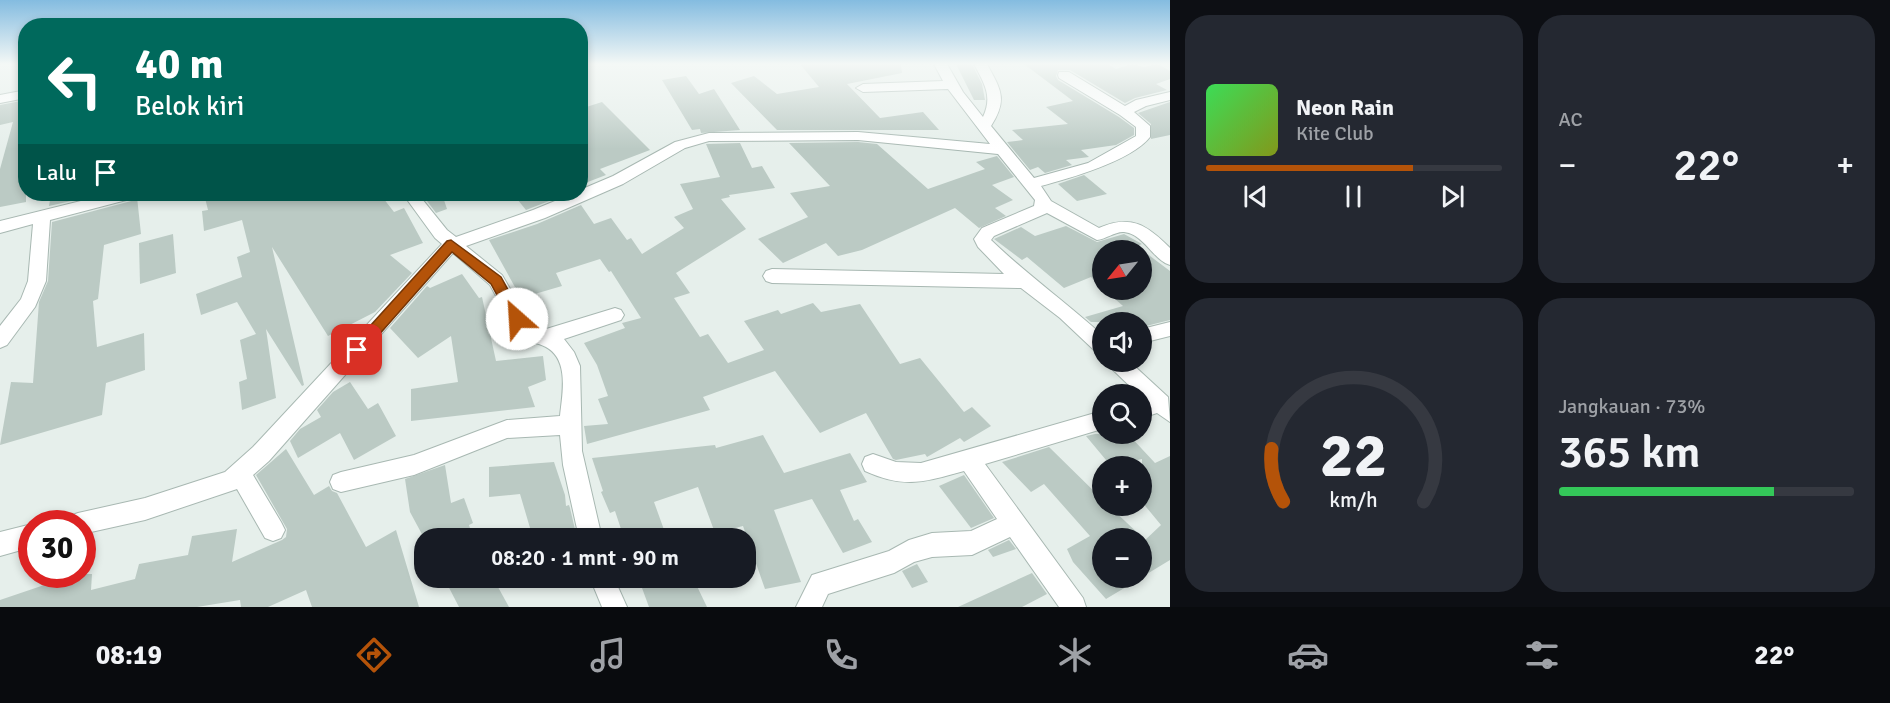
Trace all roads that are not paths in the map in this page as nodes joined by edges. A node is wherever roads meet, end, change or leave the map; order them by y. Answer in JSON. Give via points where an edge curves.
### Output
{"nodes":[{"id":1,"x":958,"y":92,"type":"edge"},
{"id":2,"x":995,"y":92,"type":"edge"},
{"id":3,"x":1093,"y":92,"type":"edge"},
{"id":4,"x":18,"y":96,"type":"edge"},
{"id":5,"x":1170,"y":96,"type":"edge"},
{"id":6,"x":0,"y":99,"type":"edge"},
{"id":7,"x":1125,"y":112,"type":"junction"},
{"id":8,"x":984,"y":125,"type":"junction"},
{"id":9,"x":1003,"y":150,"type":"junction"},
{"id":10,"x":1032,"y":183,"type":"junction"},
{"id":11,"x":588,"y":192,"type":"edge"},
{"id":12,"x":99,"y":201,"type":"edge"},
{"id":13,"x":416,"y":201,"type":"edge"},
{"id":14,"x":568,"y":201,"type":"edge"},
{"id":15,"x":1043,"y":204,"type":"junction"},
{"id":16,"x":42,"y":215,"type":"junction"},
{"id":17,"x":0,"y":227,"type":"edge"},
{"id":18,"x":451,"y":245,"type":"junction"},
{"id":19,"x":1170,"y":259,"type":"edge"},
{"id":20,"x":772,"y":276,"type":"dead end"},
{"id":21,"x":1026,"y":281,"type":"junction"},
{"id":22,"x":615,"y":315,"type":"dead end"},
{"id":23,"x":1170,"y":329,"type":"edge"},
{"id":24,"x":1152,"y":334,"type":"edge"},
{"id":25,"x":1092,"y":337,"type":"edge"},
{"id":26,"x":543,"y":338,"type":"junction"},
{"id":27,"x":0,"y":340,"type":"edge"},
{"id":28,"x":1126,"y":372,"type":"edge"},
{"id":29,"x":1157,"y":408,"type":"edge"},
{"id":30,"x":1092,"y":423,"type":"edge"},
{"id":31,"x":570,"y":424,"type":"junction"},
{"id":32,"x":968,"y":459,"type":"junction"},
{"id":33,"x":873,"y":464,"type":"dead end"},
{"id":34,"x":240,"y":474,"type":"junction"},
{"id":35,"x":341,"y":482,"type":"dead end"},
{"id":36,"x":96,"y":520,"type":"edge"},
{"id":37,"x":1014,"y":524,"type":"junction"},
{"id":38,"x":589,"y":528,"type":"edge"},
{"id":39,"x":273,"y":530,"type":"dead end"},
{"id":40,"x":18,"y":539,"type":"edge"},
{"id":41,"x":0,"y":544,"type":"edge"},
{"id":42,"x":606,"y":588,"type":"edge"},
{"id":43,"x":615,"y":607,"type":"edge"},
{"id":44,"x":808,"y":607,"type":"edge"},
{"id":45,"x":1074,"y":607,"type":"edge"}],
"edges":[{"from":1,"to":8,"type":"street"},
{"from":2,"to":8,"type":"street","via":[[995,108]]},
{"from":3,"to":7,"type":"street"},
{"from":4,"to":6,"type":"street"},
{"from":5,"to":7,"type":"street","via":[[1141,103]]},
{"from":7,"to":10,"type":"street","via":[[1143,126],[1143,137],[1138,141],[1093,166]]},
{"from":8,"to":9,"type":"street"},
{"from":9,"to":10,"type":"street"},
{"from":9,"to":11,"type":"street","via":[[858,136],[710,137],[680,145]]},
{"from":10,"to":15,"type":"street"},
{"from":12,"to":16,"type":"street"},
{"from":13,"to":18,"type":"street"},
{"from":14,"to":18,"type":"street"},
{"from":15,"to":19,"type":"street","via":[[1097,234],[1120,226],[1134,229]]},
{"from":15,"to":21,"type":"street","via":[[1040,210],[988,232],[982,239],[990,251]]},
{"from":16,"to":17,"type":"street"},
{"from":16,"to":27,"type":"street","via":[[37,281],[26,307]]},
{"from":18,"to":26,"type":"street","via":[[496,280],[526,333]]},
{"from":18,"to":34,"type":"street"},
{"from":20,"to":21,"type":"street"},
{"from":21,"to":25,"type":"street"},
{"from":22,"to":26,"type":"street"},
{"from":23,"to":24,"type":"street"},
{"from":26,"to":31,"type":"street","via":[[555,342],[569,362],[573,388]]},
{"from":28,"to":29,"type":"street"},
{"from":30,"to":32,"type":"street"},
{"from":31,"to":35,"type":"street","via":[[507,429],[414,465]]},
{"from":31,"to":38,"type":"street"},
{"from":32,"to":33,"type":"street","via":[[905,475]]},
{"from":32,"to":37,"type":"street"},
{"from":34,"to":36,"type":"street","via":[[178,499]]},
{"from":34,"to":39,"type":"street"},
{"from":37,"to":44,"type":"street","via":[[972,543],[932,545],[821,584]]},
{"from":37,"to":45,"type":"street"},
{"from":40,"to":41,"type":"street"},
{"from":42,"to":43,"type":"street"}]}
